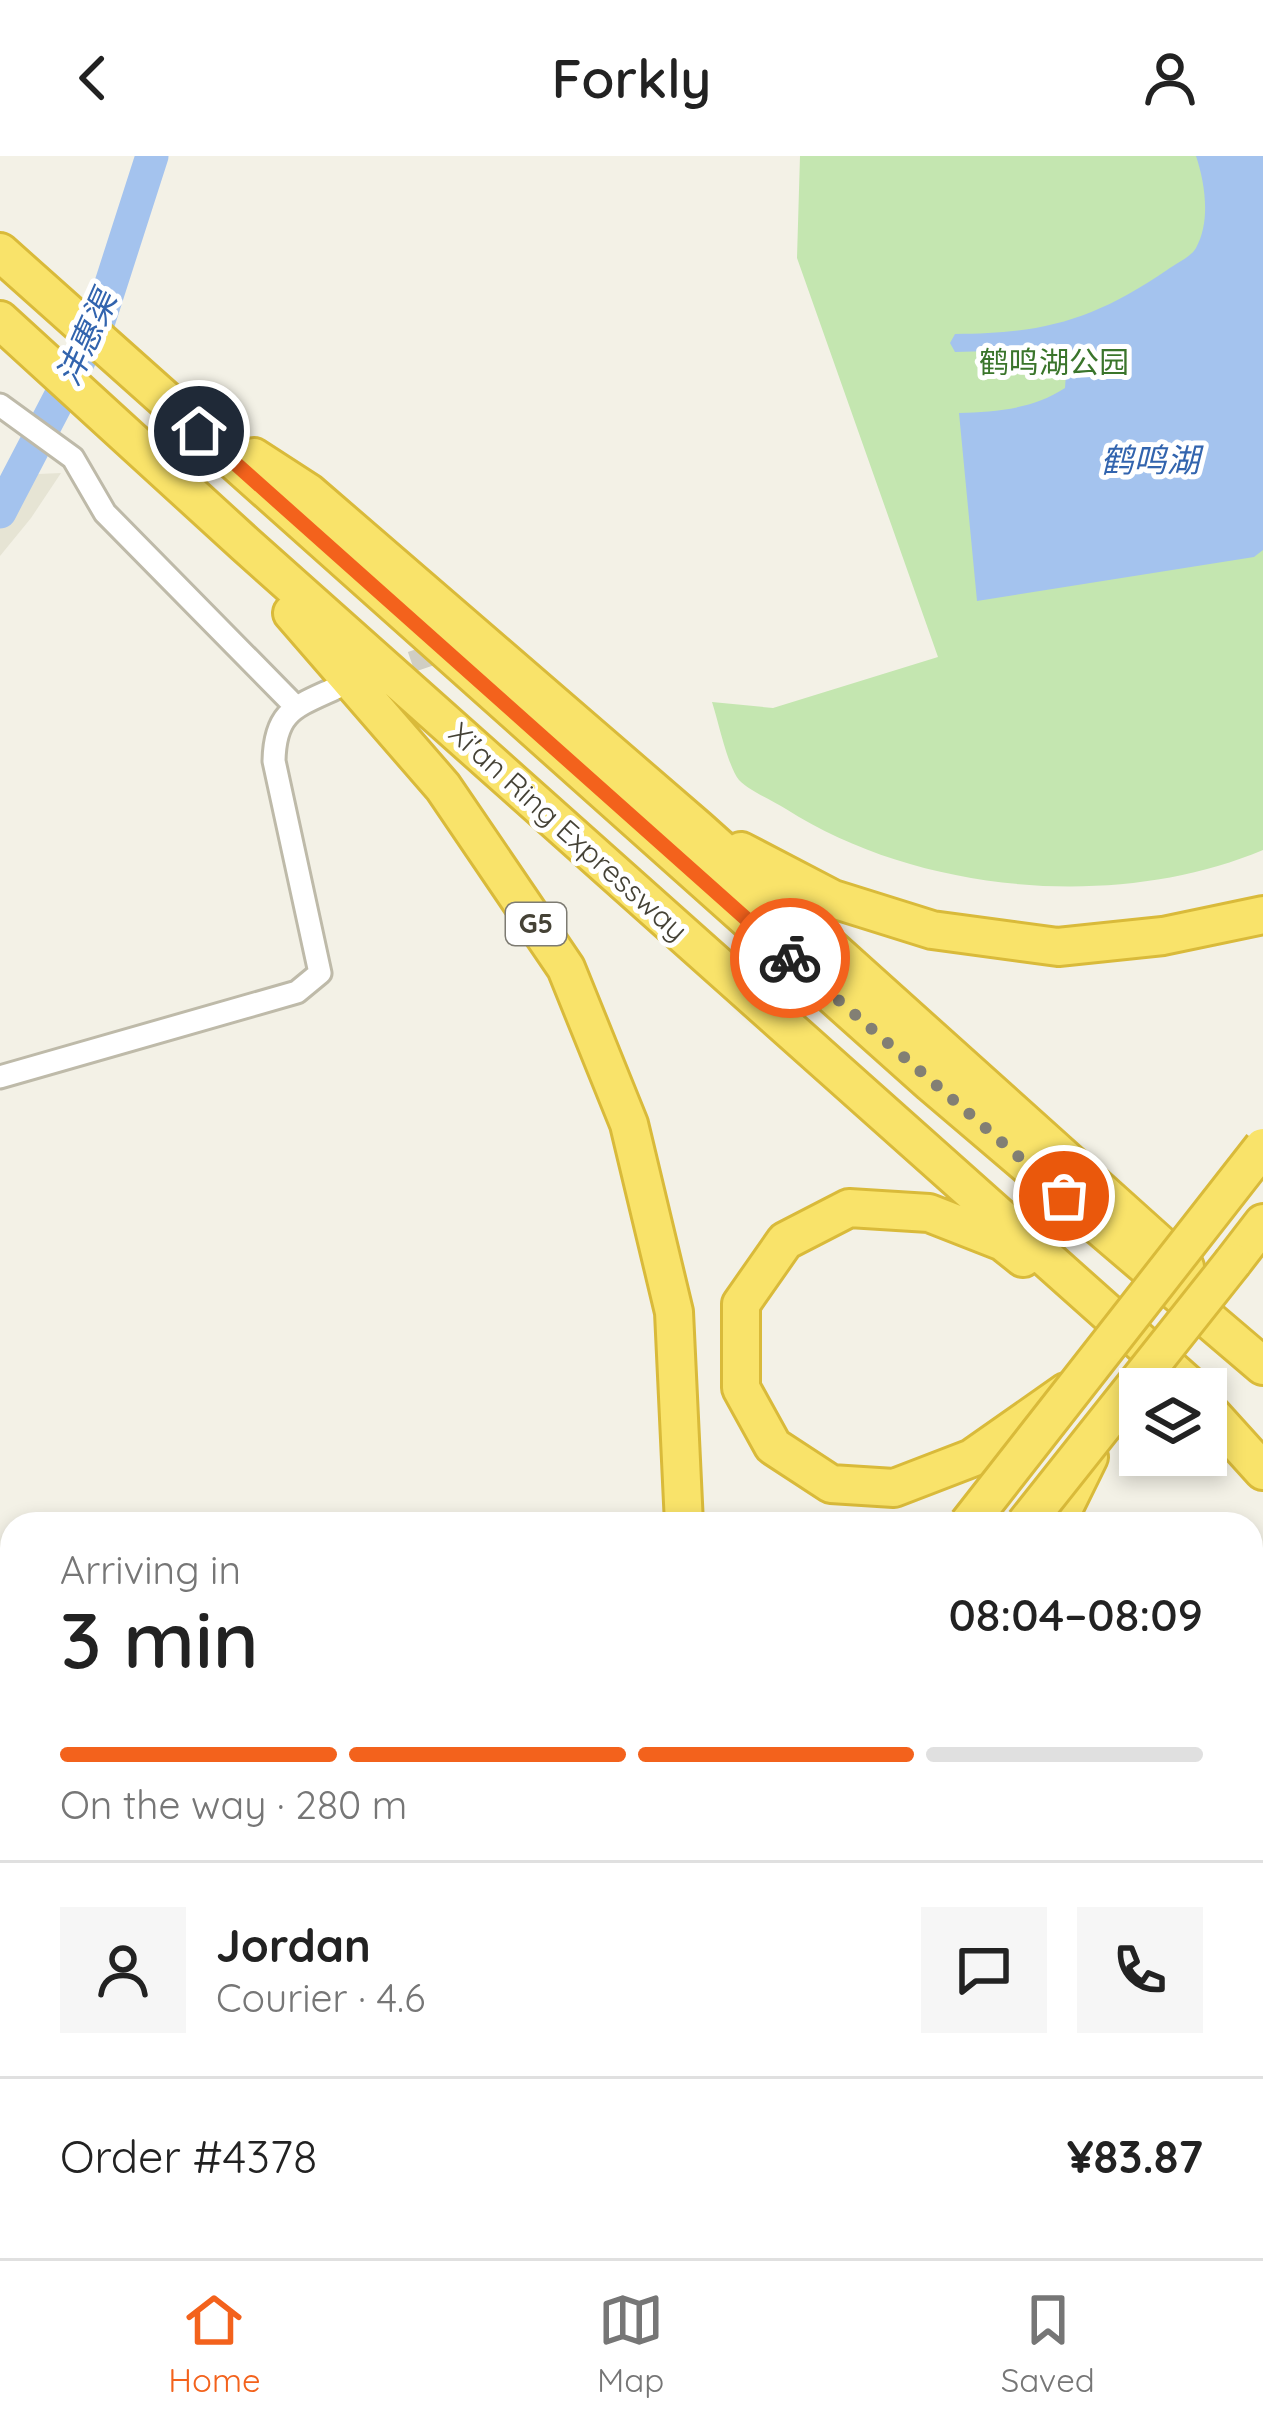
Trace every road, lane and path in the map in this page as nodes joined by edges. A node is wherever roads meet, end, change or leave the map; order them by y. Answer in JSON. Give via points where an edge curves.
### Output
{"nodes":[{"id":1,"x":0,"y":252,"type":"edge"},
{"id":2,"x":8,"y":327,"type":"edge"},
{"id":3,"x":166,"y":401,"type":"junction"},
{"id":4,"x":0,"y":405,"type":"edge"},
{"id":5,"x":137,"y":441,"type":"junction"},
{"id":6,"x":336,"y":688,"type":"dead end"},
{"id":7,"x":296,"y":706,"type":"junction"},
{"id":8,"x":698,"y":829,"type":"junction"},
{"id":9,"x":1263,"y":915,"type":"edge"},
{"id":10,"x":0,"y":1077,"type":"edge"},
{"id":11,"x":1263,"y":1147,"type":"edge"},
{"id":12,"x":1263,"y":1223,"type":"edge"},
{"id":13,"x":1263,"y":1237,"type":"edge"},
{"id":14,"x":1232,"y":1262,"type":"junction"},
{"id":15,"x":1263,"y":1338,"type":"edge"},
{"id":16,"x":1263,"y":1366,"type":"edge"},
{"id":17,"x":1165,"y":1368,"type":"edge"},
{"id":18,"x":1168,"y":1368,"type":"edge"},
{"id":19,"x":1078,"y":1383,"type":"junction"},
{"id":20,"x":1106,"y":1421,"type":"junction"},
{"id":21,"x":1227,"y":1421,"type":"edge"},
{"id":22,"x":1227,"y":1429,"type":"edge"},
{"id":23,"x":1263,"y":1450,"type":"edge"},
{"id":24,"x":1263,"y":1472,"type":"edge"},
{"id":25,"x":683,"y":1512,"type":"edge"},
{"id":26,"x":977,"y":1512,"type":"edge"},
{"id":27,"x":1034,"y":1512,"type":"edge"},
{"id":28,"x":1062,"y":1512,"type":"edge"}],
"edges":[{"from":1,"to":3,"type":"highway","name":"Xi'an Ring Expressway"},
{"from":2,"to":5,"type":"highway","name":"Xi'an Ring Expressway","number":"G5"},
{"from":3,"to":8,"type":"highway","via":[[308,492]]},
{"from":3,"to":16,"type":"highway","name":"Xi'an Ring Expressway","via":[[931,1083]]},
{"from":4,"to":7,"type":"street","via":[[73,458],[105,513]]},
{"from":5,"to":18,"type":"highway","name":"Xi'an Ring Expressway"},
{"from":5,"to":25,"type":"highway","number":"G5","via":[[443,787],[566,968],[628,1124],[674,1312]]},
{"from":6,"to":7,"type":"street"},
{"from":7,"to":10,"type":"street","via":[[278,723],[274,761],[320,973],[297,992]]},
{"from":8,"to":9,"type":"highway","via":[[833,899],[932,930],[1058,947]]},
{"from":8,"to":15,"type":"highway"},
{"from":11,"to":19,"type":"highway","bridge":true},
{"from":12,"to":14,"type":"highway"},
{"from":13,"to":14,"type":"highway"},
{"from":14,"to":20,"type":"highway","bridge":true},
{"from":17,"to":19,"type":"highway","bridge":true,"via":[[1003,1242],[929,1213],[849,1208],[785,1241],[741,1304],[741,1388],[773,1446],[831,1484],[894,1488],[972,1459]]},
{"from":19,"to":26,"type":"highway","bridge":true},
{"from":20,"to":27,"type":"highway","bridge":true},
{"from":20,"to":28,"type":"highway","bridge":true},
{"from":21,"to":23,"type":"highway"},
{"from":22,"to":24,"type":"highway"}]}
